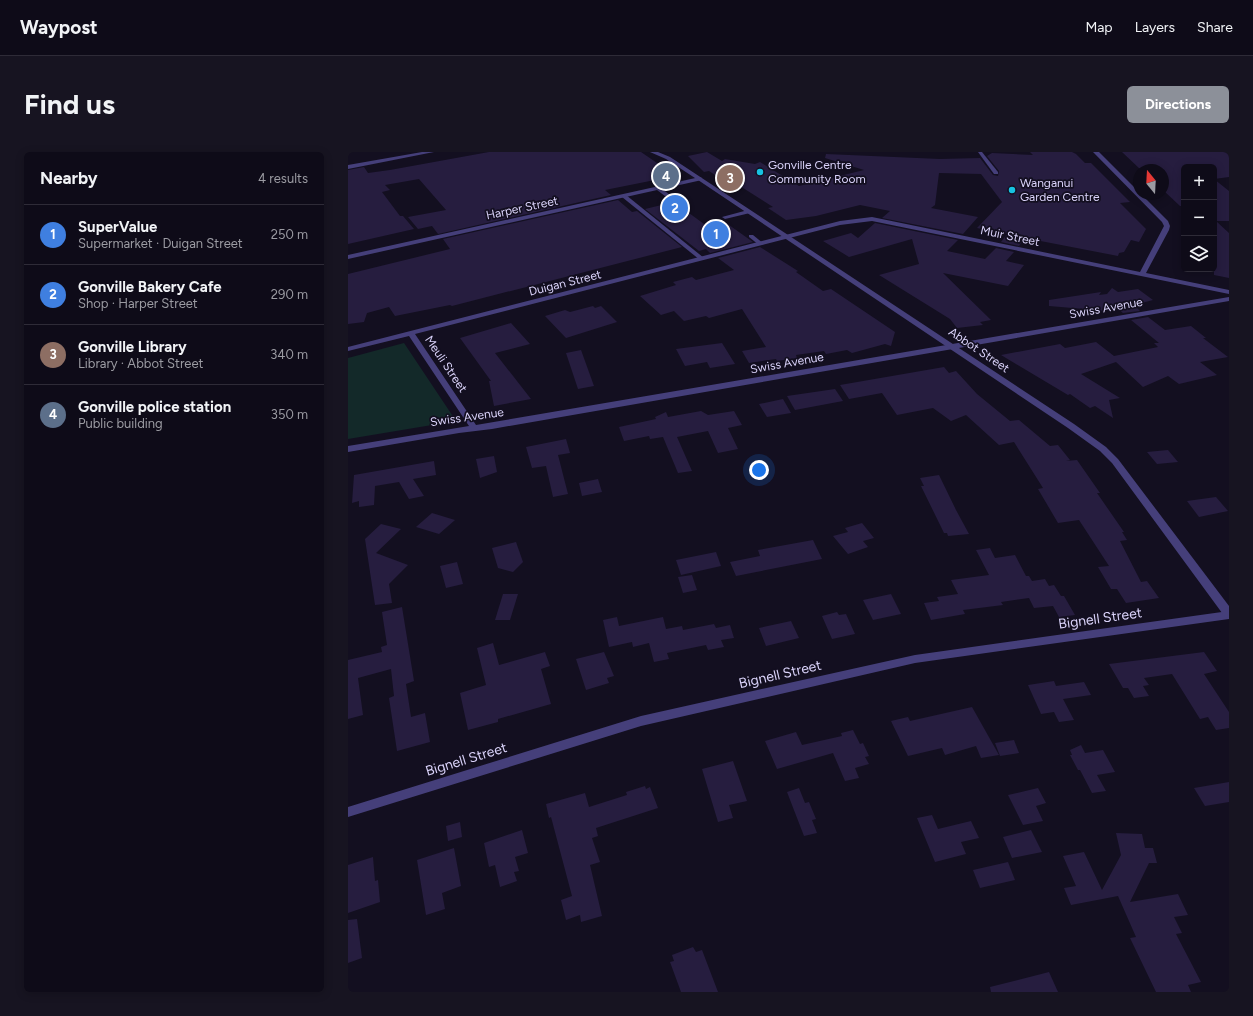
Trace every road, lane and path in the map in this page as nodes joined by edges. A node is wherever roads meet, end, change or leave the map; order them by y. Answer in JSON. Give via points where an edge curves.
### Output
{"nodes":[{"id":1,"x":431,"y":152,"type":"edge"},
{"id":2,"x":653,"y":152,"type":"edge"},
{"id":3,"x":980,"y":152,"type":"edge"},
{"id":4,"x":1096,"y":152,"type":"edge"},
{"id":5,"x":666,"y":155,"type":"edge"},
{"id":6,"x":348,"y":167,"type":"edge"},
{"id":7,"x":996,"y":173,"type":"dead end"},
{"id":8,"x":700,"y":179,"type":"junction"},
{"id":9,"x":659,"y":188,"type":"junction"},
{"id":10,"x":667,"y":195,"type":"dead end"},
{"id":11,"x":624,"y":196,"type":"junction"},
{"id":12,"x":646,"y":205,"type":"dead end"},
{"id":13,"x":637,"y":207,"type":"junction"},
{"id":14,"x":748,"y":212,"type":"junction"},
{"id":15,"x":725,"y":217,"type":"dead end"},
{"id":16,"x":751,"y":236,"type":"dead end"},
{"id":17,"x":787,"y":237,"type":"junction"},
{"id":18,"x":761,"y":244,"type":"junction"},
{"id":19,"x":348,"y":258,"type":"edge"},
{"id":20,"x":702,"y":259,"type":"junction"},
{"id":21,"x":1142,"y":274,"type":"junction"},
{"id":22,"x":1229,"y":292,"type":"edge"},
{"id":23,"x":1229,"y":299,"type":"edge"},
{"id":24,"x":411,"y":333,"type":"junction"},
{"id":25,"x":952,"y":347,"type":"junction"},
{"id":26,"x":348,"y":349,"type":"edge"},
{"id":27,"x":474,"y":428,"type":"junction"},
{"id":28,"x":348,"y":449,"type":"edge"},
{"id":29,"x":1229,"y":614,"type":"edge"},
{"id":30,"x":348,"y":812,"type":"edge"}],
"edges":[{"from":1,"to":6,"type":"street"},
{"from":2,"to":5,"type":"street","name":"Abbot Street"},
{"from":3,"to":7,"type":"lane"},
{"from":4,"to":21,"type":"street","via":[[1165,221],[1167,226]]},
{"from":5,"to":8,"type":"street","name":"Abbot Street"},
{"from":8,"to":9,"type":"street","name":"Harper Street"},
{"from":8,"to":14,"type":"street","name":"Abbot Street"},
{"from":9,"to":10,"type":"lane"},
{"from":9,"to":11,"type":"street","name":"Harper Street"},
{"from":11,"to":13,"type":"lane"},
{"from":11,"to":19,"type":"street","name":"Harper Street"},
{"from":12,"to":13,"type":"lane"},
{"from":13,"to":20,"type":"lane"},
{"from":14,"to":15,"type":"lane"},
{"from":14,"to":17,"type":"street","name":"Abbot Street"},
{"from":16,"to":18,"type":"lane"},
{"from":17,"to":18,"type":"street","name":"Duigan Street"},
{"from":17,"to":21,"type":"street","name":"Muir Street","via":[[840,223],[872,219]]},
{"from":17,"to":25,"type":"street","name":"Abbot Street"},
{"from":18,"to":20,"type":"street","name":"Duigan Street"},
{"from":20,"to":24,"type":"street","name":"Duigan Street"},
{"from":21,"to":22,"type":"street","name":"Muir Street"},
{"from":23,"to":25,"type":"street","name":"Swiss Avenue"},
{"from":24,"to":26,"type":"street","name":"Duigan Street"},
{"from":24,"to":27,"type":"street","name":"Meuli Street"},
{"from":25,"to":27,"type":"street","name":"Swiss Avenue"},
{"from":25,"to":29,"type":"street","name":"Abbot Street","via":[[1103,449],[1124,472]]},
{"from":27,"to":28,"type":"street","name":"Swiss Avenue"},
{"from":29,"to":30,"type":"street","name":"Bignell Street","via":[[892,664],[641,721]]}]}
